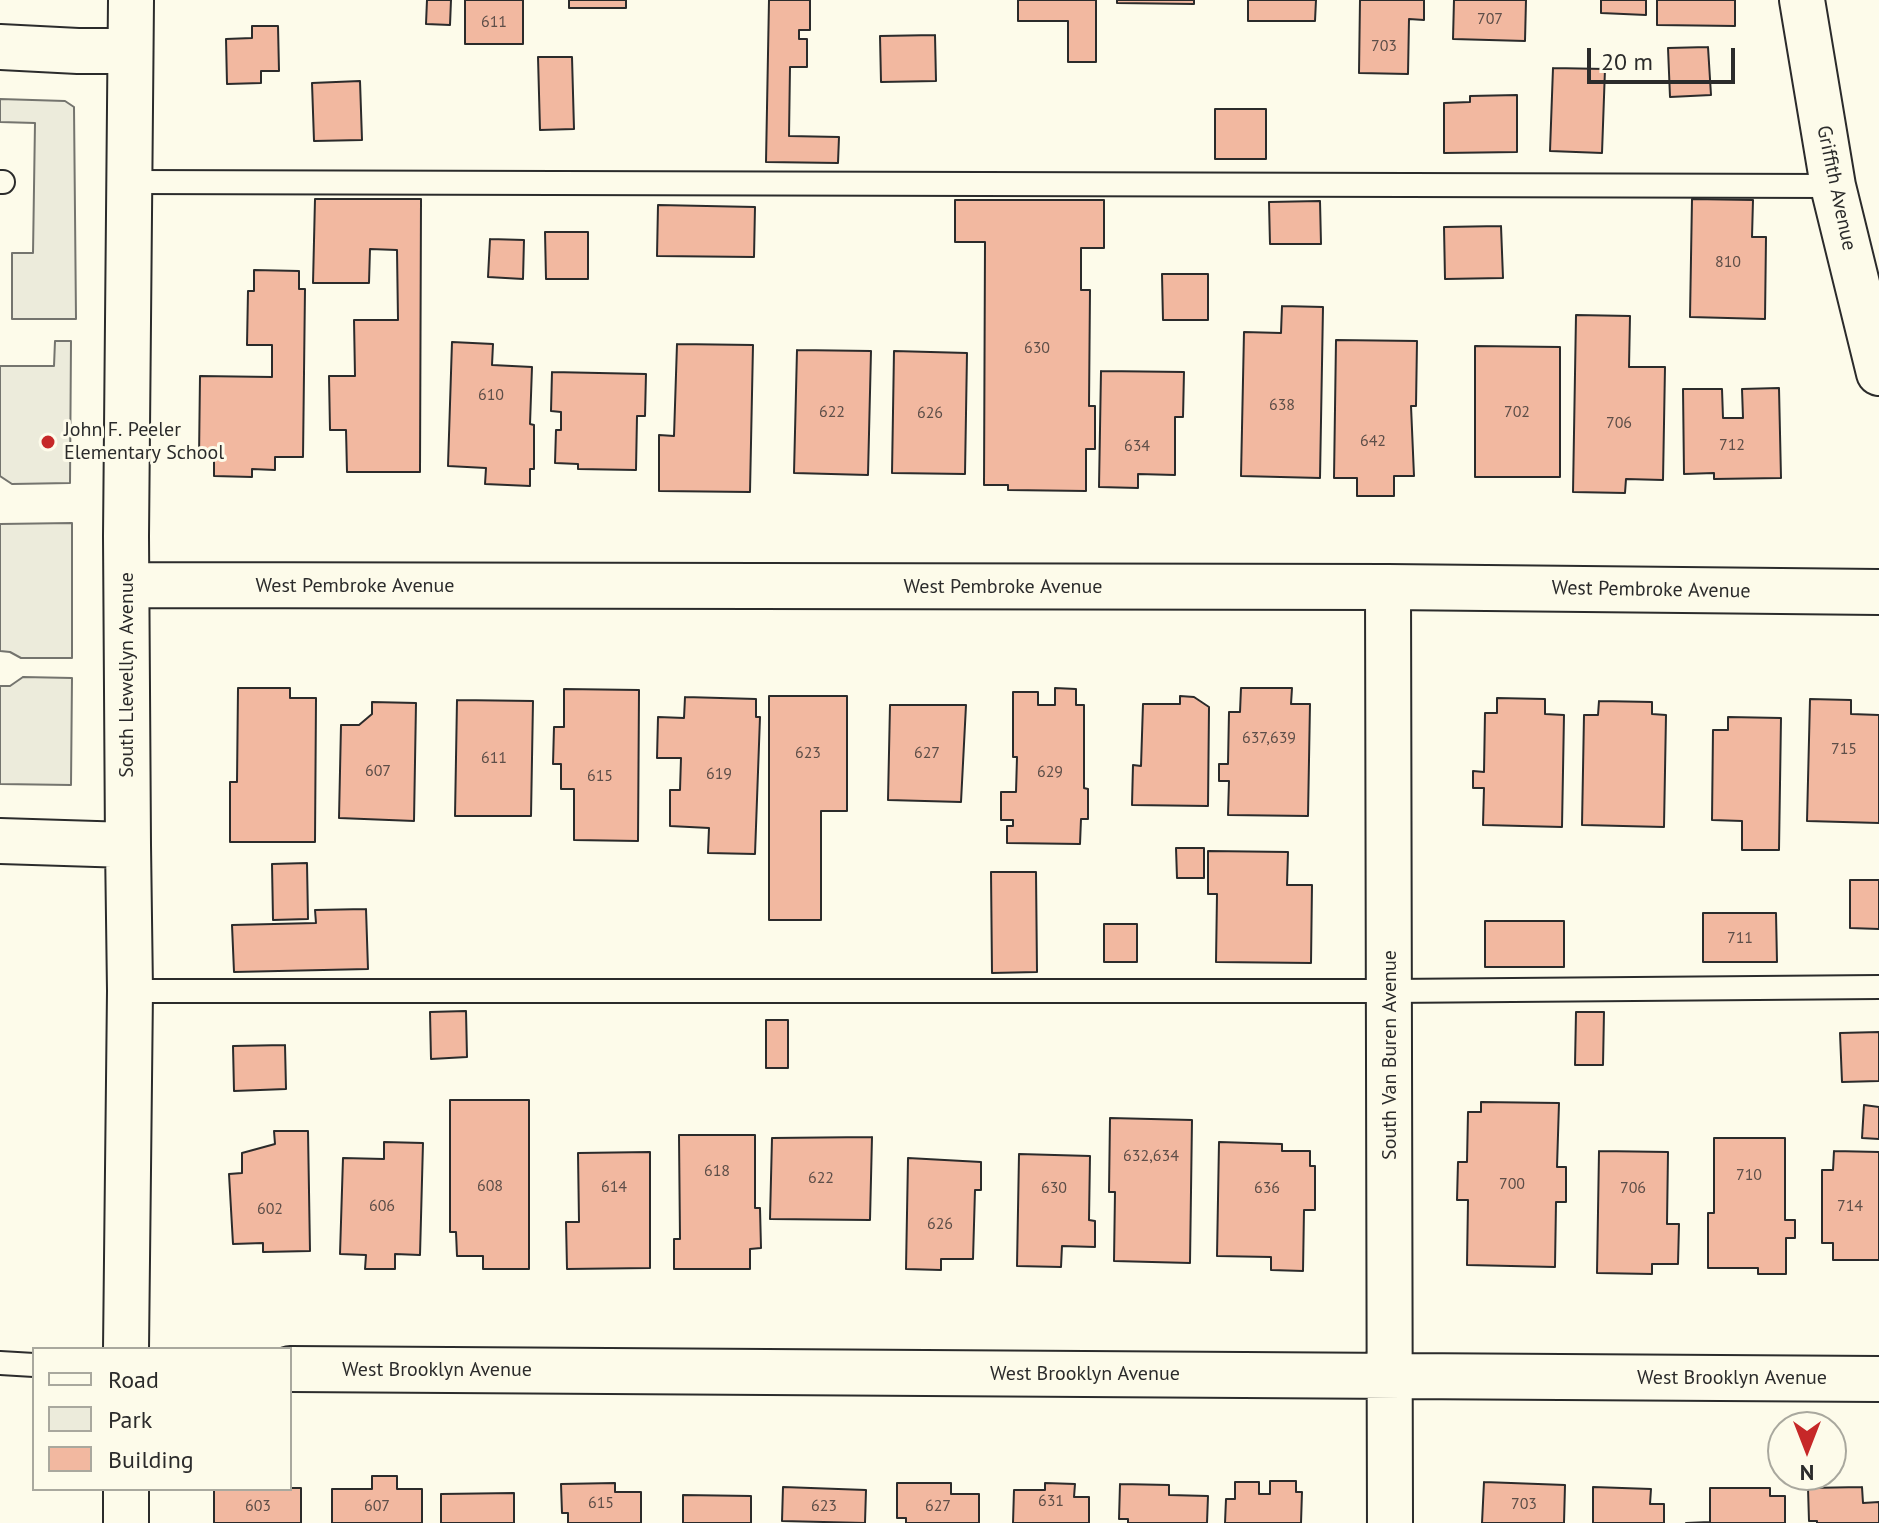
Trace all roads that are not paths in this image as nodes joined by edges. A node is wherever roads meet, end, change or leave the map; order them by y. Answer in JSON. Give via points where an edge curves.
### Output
{"nodes":[{"id":1,"x":131,"y":0,"type":"edge"},
{"id":2,"x":1802,"y":0,"type":"edge"},
{"id":3,"x":0,"y":47,"type":"edge"},
{"id":4,"x":130,"y":51,"type":"junction"},
{"id":5,"x":130,"y":182,"type":"junction"},
{"id":6,"x":1833,"y":186,"type":"junction"},
{"id":7,"x":1879,"y":373,"type":"edge"},
{"id":8,"x":127,"y":585,"type":"junction"},
{"id":9,"x":1388,"y":587,"type":"junction"},
{"id":10,"x":1879,"y":592,"type":"edge"},
{"id":11,"x":0,"y":841,"type":"edge"},
{"id":12,"x":128,"y":845,"type":"junction"},
{"id":13,"x":1879,"y":987,"type":"edge"},
{"id":14,"x":130,"y":991,"type":"junction"},
{"id":15,"x":1390,"y":991,"type":"junction"},
{"id":16,"x":126,"y":1347,"type":"edge"},
{"id":17,"x":0,"y":1363,"type":"edge"},
{"id":18,"x":32,"y":1365,"type":"edge"},
{"id":19,"x":292,"y":1369,"type":"edge"},
{"id":20,"x":1391,"y":1375,"type":"junction"},
{"id":21,"x":1879,"y":1379,"type":"edge"},
{"id":22,"x":126,"y":1491,"type":"edge"},
{"id":23,"x":126,"y":1523,"type":"edge"},
{"id":24,"x":1390,"y":1523,"type":"edge"}],
"edges":[{"from":1,"to":4,"type":"street","name":"South Llewellyn Avenue"},
{"from":2,"to":6,"type":"street","name":"Griffith Avenue"},
{"from":3,"to":4,"type":"street"},
{"from":4,"to":5,"type":"street","name":"South Llewellyn Avenue"},
{"from":5,"to":6,"type":"lane"},
{"from":5,"to":8,"type":"street","name":"South Llewellyn Avenue"},
{"from":6,"to":7,"type":"street","name":"Griffith Avenue"},
{"from":8,"to":9,"type":"street","name":"West Pembroke Avenue"},
{"from":8,"to":12,"type":"street","name":"South Llewellyn Avenue"},
{"from":9,"to":10,"type":"street","name":"West Pembroke Avenue"},
{"from":9,"to":15,"type":"street","name":"South Van Buren Avenue"},
{"from":11,"to":12,"type":"street"},
{"from":12,"to":14,"type":"street","name":"South Llewellyn Avenue"},
{"from":13,"to":15,"type":"lane"},
{"from":14,"to":15,"type":"lane"},
{"from":14,"to":16,"type":"street","name":"South Llewellyn Avenue"},
{"from":15,"to":20,"type":"street","name":"South Van Buren Avenue"},
{"from":17,"to":18,"type":"lane"},
{"from":19,"to":20,"type":"street","name":"West Brooklyn Avenue"},
{"from":20,"to":21,"type":"street","name":"West Brooklyn Avenue"},
{"from":20,"to":24,"type":"street","name":"South Van Buren Avenue"},
{"from":22,"to":23,"type":"street"}]}
